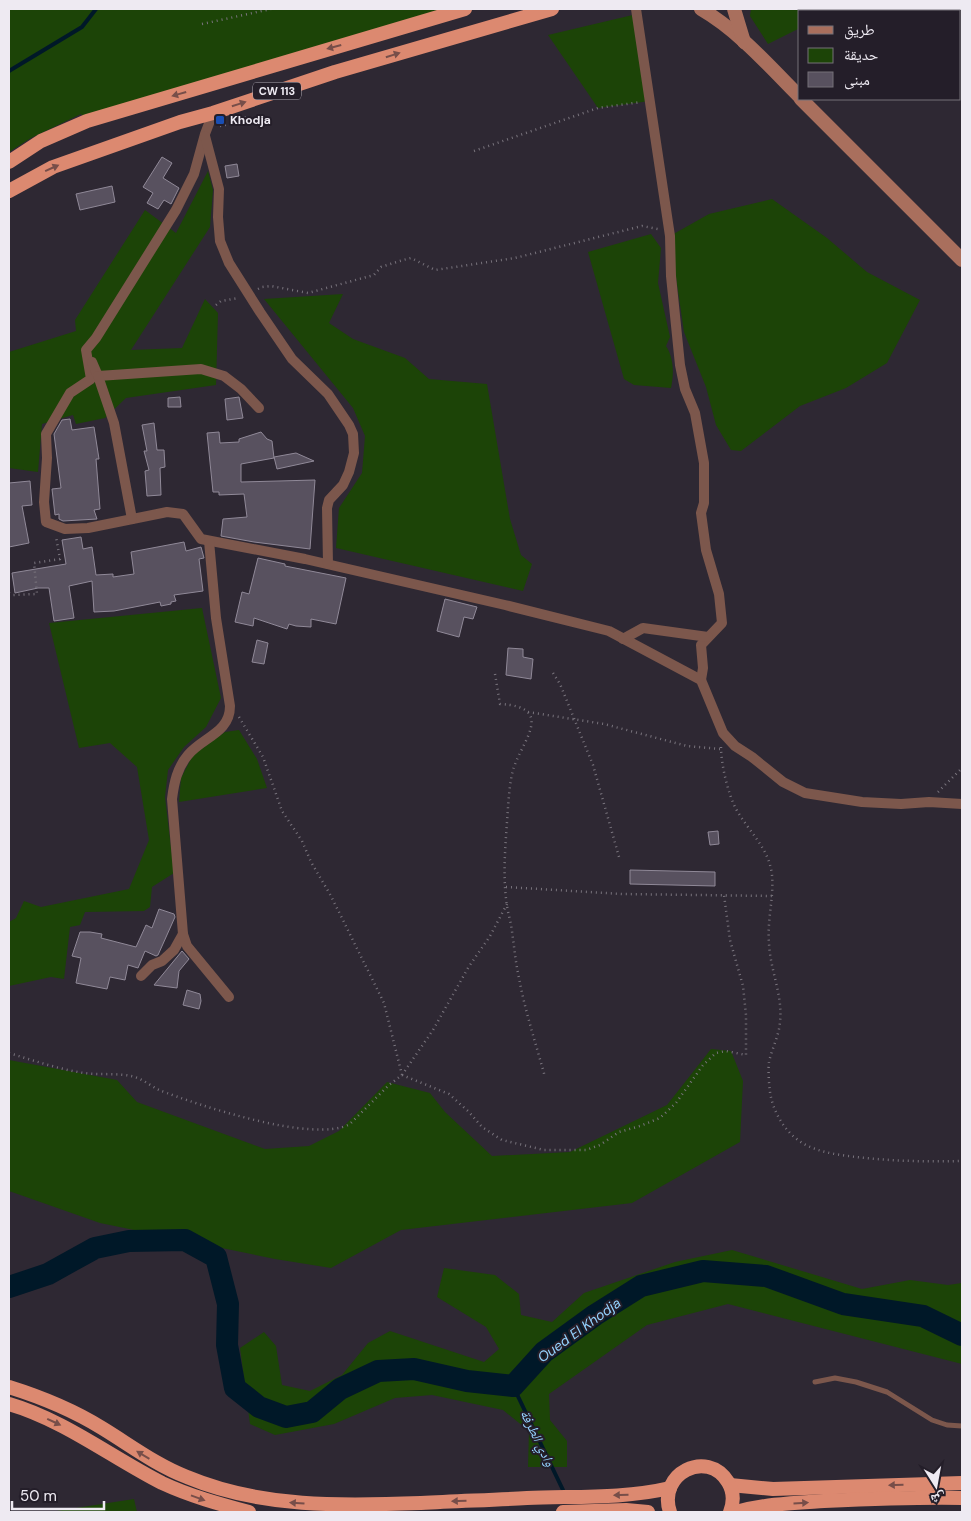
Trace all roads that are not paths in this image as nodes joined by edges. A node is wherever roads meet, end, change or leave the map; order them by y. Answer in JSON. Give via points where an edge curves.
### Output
{"nodes":[{"id":1,"x":465,"y":9,"type":"edge"},
{"id":2,"x":552,"y":9,"type":"edge"},
{"id":3,"x":636,"y":9,"type":"edge"},
{"id":4,"x":701,"y":9,"type":"edge"},
{"id":5,"x":734,"y":9,"type":"edge"},
{"id":6,"x":716,"y":14,"type":"edge"},
{"id":7,"x":744,"y":42,"type":"junction"},
{"id":8,"x":798,"y":95,"type":"edge"},
{"id":9,"x":803,"y":100,"type":"edge"},
{"id":10,"x":213,"y":113,"type":"junction"},
{"id":11,"x":205,"y":134,"type":"junction"},
{"id":12,"x":9,"y":162,"type":"edge"},
{"id":13,"x":9,"y":191,"type":"edge"},
{"id":14,"x":962,"y":260,"type":"edge"},
{"id":15,"x":86,"y":350,"type":"junction"},
{"id":16,"x":98,"y":376,"type":"junction"},
{"id":17,"x":259,"y":408,"type":"dead end"},
{"id":18,"x":132,"y":519,"type":"junction"},
{"id":19,"x":209,"y":541,"type":"junction"},
{"id":20,"x":328,"y":564,"type":"junction"},
{"id":21,"x":708,"y":637,"type":"junction"},
{"id":22,"x":623,"y":639,"type":"junction"},
{"id":23,"x":700,"y":680,"type":"junction"},
{"id":24,"x":962,"y":804,"type":"edge"},
{"id":25,"x":183,"y":934,"type":"junction"},
{"id":26,"x":141,"y":976,"type":"dead end"},
{"id":27,"x":229,"y":998,"type":"dead end"},
{"id":28,"x":815,"y":1382,"type":"dead end"},
{"id":29,"x":9,"y":1387,"type":"edge"},
{"id":30,"x":9,"y":1404,"type":"edge"},
{"id":31,"x":962,"y":1426,"type":"edge"},
{"id":32,"x":962,"y":1483,"type":"edge"},
{"id":33,"x":730,"y":1485,"type":"junction"},
{"id":34,"x":670,"y":1488,"type":"junction"},
{"id":35,"x":962,"y":1498,"type":"edge"},
{"id":36,"x":249,"y":1512,"type":"edge"},
{"id":37,"x":563,"y":1512,"type":"edge"},
{"id":38,"x":648,"y":1512,"type":"edge"},
{"id":39,"x":670,"y":1512,"type":"edge"},
{"id":40,"x":730,"y":1512,"type":"edge"},
{"id":41,"x":736,"y":1512,"type":"edge"}],
"edges":[{"from":1,"to":12,"type":"highway","one_way":true,"via":[[87,121],[41,141]]},
{"from":10,"to":2,"type":"highway","number":"CW 113","one_way":true,"via":[[335,72]]},
{"from":3,"to":21,"type":"street","via":[[670,236],[680,365],[685,390],[695,413],[704,463],[701,513],[706,550],[722,616],[722,623]]},
{"from":4,"to":6,"type":"main road"},
{"from":5,"to":7,"type":"main road"},
{"from":6,"to":7,"type":"main road"},
{"from":7,"to":8,"type":"main road"},
{"from":9,"to":14,"type":"main road"},
{"from":10,"to":11,"type":"street"},
{"from":13,"to":10,"type":"highway","number":"CW 113","one_way":true,"via":[[53,167]]},
{"from":11,"to":15,"type":"street","via":[[194,174],[176,210]]},
{"from":11,"to":20,"type":"street","via":[[219,189],[218,229],[224,254],[292,359],[328,394],[353,434],[354,453],[349,472],[327,508]]},
{"from":15,"to":16,"type":"street"},
{"from":15,"to":18,"type":"street","via":[[91,379],[70,394],[46,434],[46,522],[65,529]]},
{"from":16,"to":17,"type":"street","via":[[201,369],[224,376]]},
{"from":16,"to":18,"type":"street","via":[[114,423]]},
{"from":18,"to":19,"type":"street","via":[[167,512],[183,514],[201,539]]},
{"from":19,"to":20,"type":"street"},
{"from":19,"to":25,"type":"street","via":[[230,716],[219,731],[189,753],[174,781],[172,799]]},
{"from":20,"to":22,"type":"street","via":[[590,626]]},
{"from":21,"to":22,"type":"street","via":[[643,628]]},
{"from":21,"to":23,"type":"street","via":[[700,645],[703,668]]},
{"from":22,"to":23,"type":"street"},
{"from":23,"to":24,"type":"street","via":[[722,733],[783,782],[805,794],[862,802]]},
{"from":25,"to":26,"type":"street","via":[[174,950],[162,961],[152,964]]},
{"from":25,"to":27,"type":"street","via":[[188,946]]},
{"from":28,"to":31,"type":"lane","via":[[836,1378],[856,1382],[887,1392],[932,1420]]},
{"from":34,"to":29,"type":"highway","one_way":true,"via":[[624,1495],[388,1504],[311,1504],[262,1498],[186,1477],[77,1414]]},
{"from":30,"to":36,"type":"highway","one_way":true,"via":[[72,1431],[183,1492]]},
{"from":32,"to":33,"type":"highway","one_way":true,"via":[[773,1489]]},
{"from":33,"to":34,"type":"highway","via":[[714,1470],[699,1467],[684,1471]]},
{"from":33,"to":40,"type":"highway","via":[[733,1500]]},
{"from":34,"to":39,"type":"highway"},
{"from":41,"to":35,"type":"highway","one_way":true,"via":[[784,1504]]},
{"from":37,"to":38,"type":"highway"}]}
